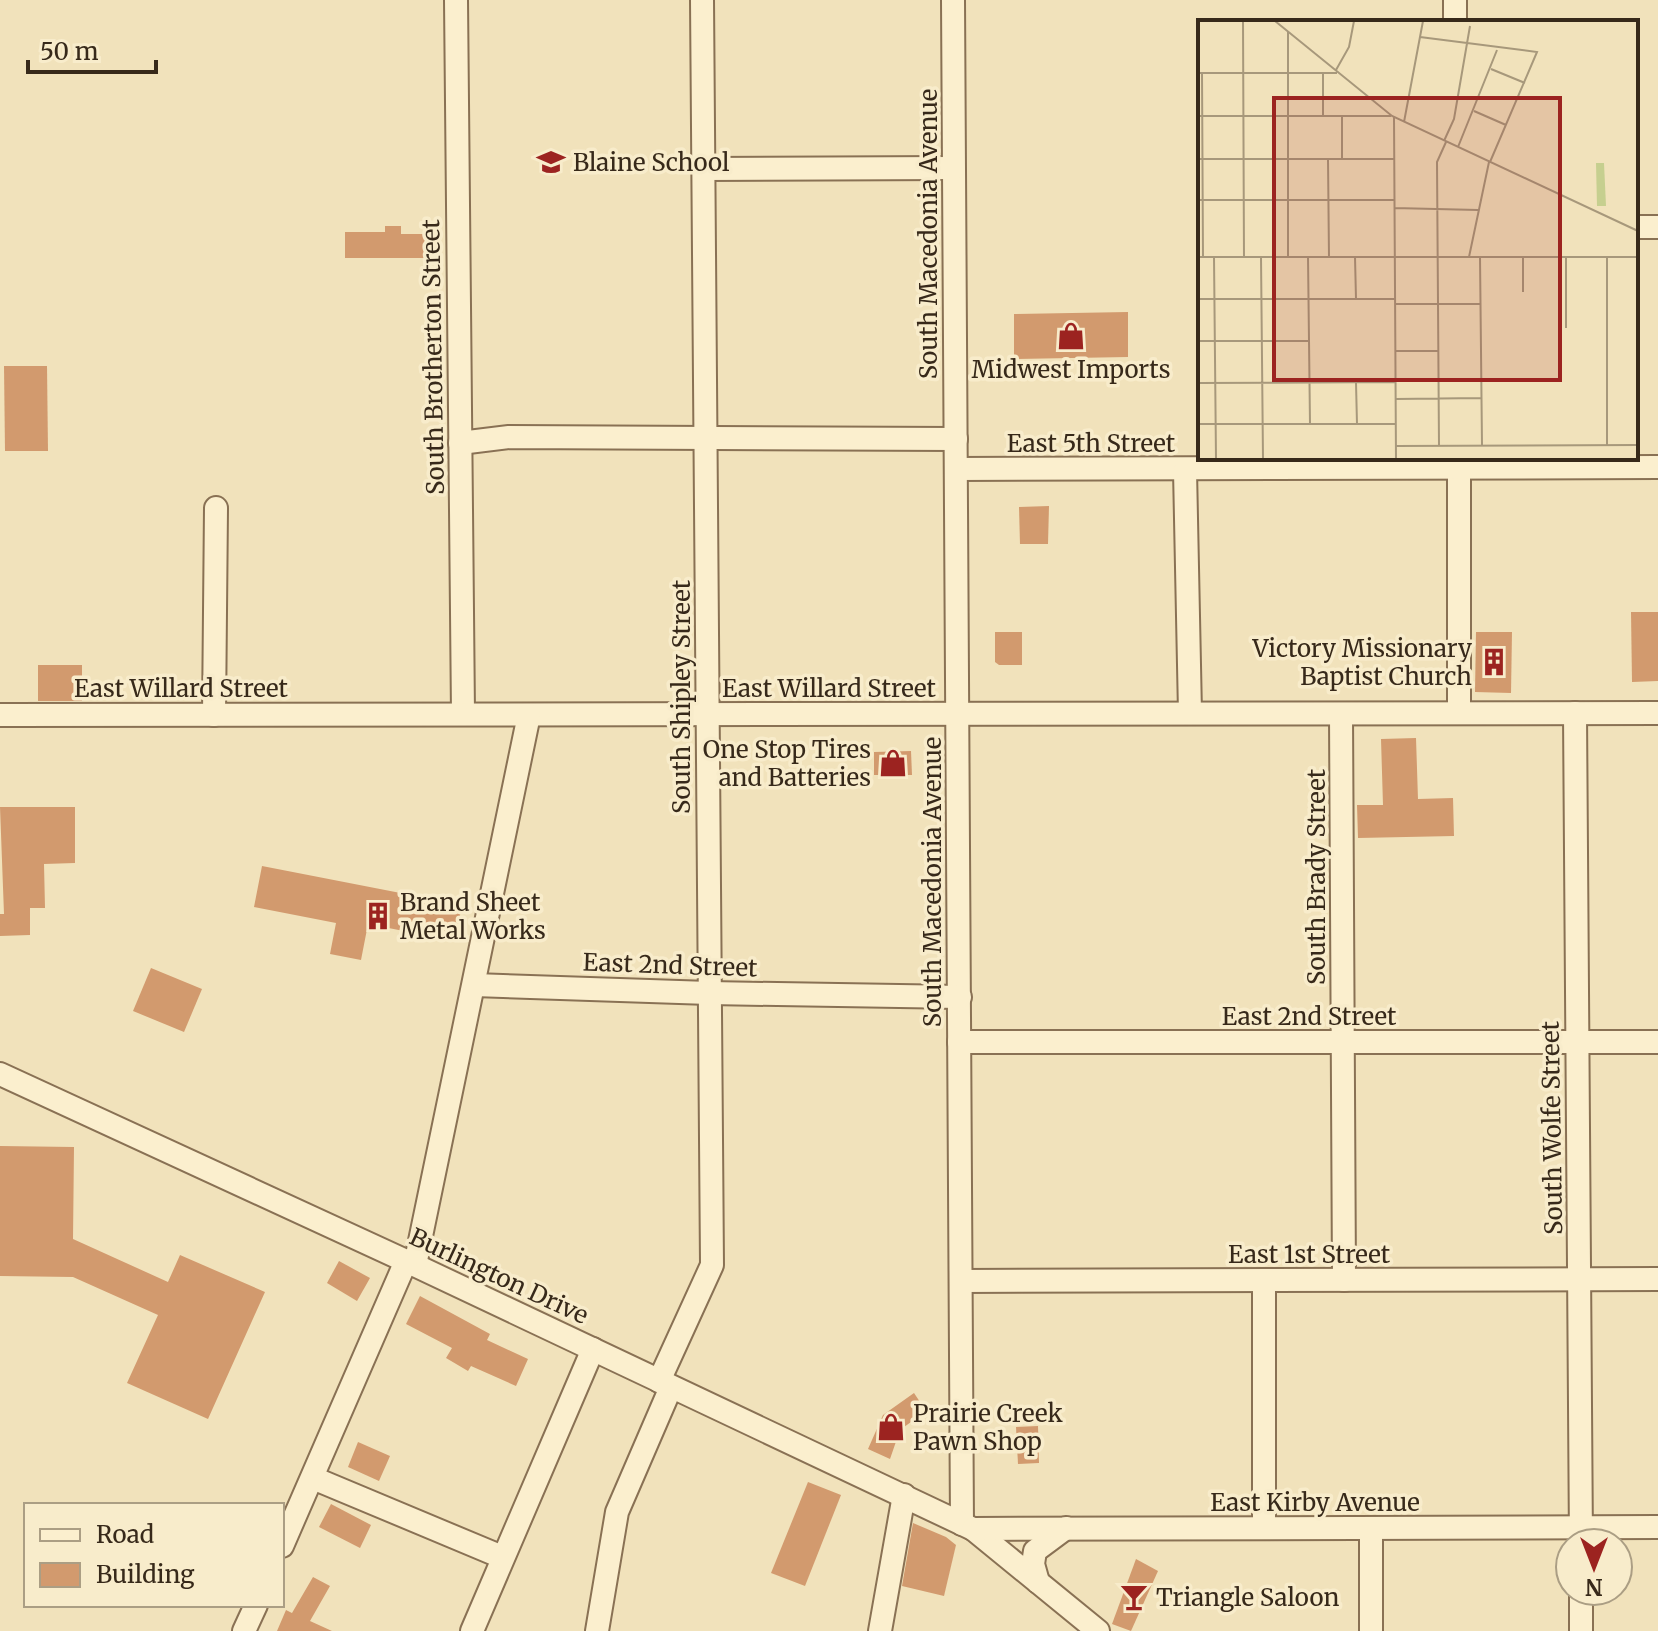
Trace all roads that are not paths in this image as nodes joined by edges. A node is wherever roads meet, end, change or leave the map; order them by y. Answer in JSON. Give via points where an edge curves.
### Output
{"nodes":[{"id":1,"x":456,"y":0,"type":"edge"},
{"id":2,"x":702,"y":0,"type":"edge"},
{"id":3,"x":953,"y":0,"type":"edge"},
{"id":4,"x":953,"y":168,"type":"junction"},
{"id":5,"x":704,"y":169,"type":"junction"},
{"id":6,"x":705,"y":437,"type":"junction"},
{"id":7,"x":956,"y":439,"type":"junction"},
{"id":8,"x":460,"y":443,"type":"junction"},
{"id":9,"x":1459,"y":463,"type":"edge"},
{"id":10,"x":1658,"y":467,"type":"edge"},
{"id":11,"x":956,"y":469,"type":"junction"},
{"id":12,"x":1185,"y":470,"type":"junction"},
{"id":13,"x":216,"y":508,"type":"dead end"},
{"id":14,"x":957,"y":713,"type":"junction"},
{"id":15,"x":1190,"y":713,"type":"junction"},
{"id":16,"x":1459,"y":713,"type":"junction"},
{"id":17,"x":1575,"y":713,"type":"junction"},
{"id":18,"x":1658,"y":713,"type":"edge"},
{"id":19,"x":463,"y":714,"type":"junction"},
{"id":20,"x":707,"y":714,"type":"junction"},
{"id":21,"x":1341,"y":714,"type":"junction"},
{"id":22,"x":0,"y":715,"type":"edge"},
{"id":23,"x":214,"y":715,"type":"junction"},
{"id":24,"x":529,"y":715,"type":"junction"},
{"id":25,"x":474,"y":985,"type":"junction"},
{"id":26,"x":709,"y":993,"type":"junction"},
{"id":27,"x":960,"y":997,"type":"junction"},
{"id":28,"x":959,"y":1042,"type":"junction"},
{"id":29,"x":1344,"y":1042,"type":"junction"},
{"id":30,"x":1577,"y":1042,"type":"junction"},
{"id":31,"x":1658,"y":1042,"type":"edge"},
{"id":32,"x":0,"y":1074,"type":"edge"},
{"id":33,"x":411,"y":1263,"type":"junction"},
{"id":34,"x":1580,"y":1279,"type":"junction"},
{"id":35,"x":1658,"y":1279,"type":"edge"},
{"id":36,"x":1264,"y":1280,"type":"junction"},
{"id":37,"x":1344,"y":1280,"type":"junction"},
{"id":38,"x":961,"y":1281,"type":"junction"},
{"id":39,"x":593,"y":1349,"type":"junction"},
{"id":40,"x":665,"y":1384,"type":"junction"},
{"id":41,"x":313,"y":1478,"type":"junction"},
{"id":42,"x":904,"y":1495,"type":"junction"},
{"id":43,"x":968,"y":1526,"type":"junction"},
{"id":44,"x":1581,"y":1527,"type":"edge"},
{"id":45,"x":1658,"y":1527,"type":"edge"},
{"id":46,"x":1066,"y":1528,"type":"junction"},
{"id":47,"x":1264,"y":1528,"type":"junction"},
{"id":48,"x":1371,"y":1528,"type":"junction"},
{"id":49,"x":1634,"y":1529,"type":"edge"},
{"id":50,"x":1554,"y":1534,"type":"edge"},
{"id":51,"x":284,"y":1542,"type":"edge"},
{"id":52,"x":502,"y":1557,"type":"junction"},
{"id":53,"x":1038,"y":1582,"type":"junction"},
{"id":54,"x":255,"y":1607,"type":"edge"},
{"id":55,"x":1581,"y":1607,"type":"edge"},
{"id":56,"x":244,"y":1631,"type":"edge"},
{"id":57,"x":472,"y":1631,"type":"edge"},
{"id":58,"x":597,"y":1631,"type":"edge"},
{"id":59,"x":880,"y":1631,"type":"edge"},
{"id":60,"x":1098,"y":1631,"type":"edge"},
{"id":61,"x":1371,"y":1631,"type":"edge"},
{"id":62,"x":1581,"y":1631,"type":"edge"}],
"edges":[{"from":1,"to":8,"type":"street","name":"South Brotherton Street"},
{"from":2,"to":5,"type":"street","name":"South Shipley Street"},
{"from":3,"to":4,"type":"street","name":"South Macedonia Avenue"},
{"from":4,"to":5,"type":"street"},
{"from":4,"to":7,"type":"street","name":"South Macedonia Avenue"},
{"from":5,"to":6,"type":"street","name":"South Shipley Street"},
{"from":6,"to":7,"type":"street"},
{"from":6,"to":8,"type":"street","via":[[509,437]]},
{"from":6,"to":20,"type":"street","name":"South Shipley Street"},
{"from":7,"to":11,"type":"street","name":"South Macedonia Avenue"},
{"from":8,"to":19,"type":"street","name":"South Brotherton Street"},
{"from":9,"to":10,"type":"street","name":"East 5th Street"},
{"from":9,"to":12,"type":"street","name":"East 5th Street"},
{"from":9,"to":16,"type":"street"},
{"from":11,"to":12,"type":"street","name":"East 5th Street"},
{"from":11,"to":14,"type":"street","name":"South Macedonia Avenue"},
{"from":12,"to":15,"type":"street"},
{"from":13,"to":23,"type":"street"},
{"from":14,"to":15,"type":"street","name":"East Willard Street"},
{"from":14,"to":20,"type":"street","name":"East Willard Street"},
{"from":14,"to":27,"type":"street","name":"South Macedonia Avenue"},
{"from":15,"to":21,"type":"street","name":"East Willard Street"},
{"from":16,"to":17,"type":"street","name":"East Willard Street"},
{"from":16,"to":21,"type":"street","name":"East Willard Street"},
{"from":17,"to":18,"type":"street","name":"East Willard Street"},
{"from":17,"to":30,"type":"street","name":"South Wolfe Street"},
{"from":19,"to":23,"type":"street","name":"East Willard Street"},
{"from":19,"to":24,"type":"street","name":"East Willard Street"},
{"from":20,"to":24,"type":"street","name":"East Willard Street"},
{"from":20,"to":26,"type":"street","name":"South Shipley Street"},
{"from":21,"to":29,"type":"street","name":"South Brady Street"},
{"from":22,"to":23,"type":"street","name":"East Willard Street"},
{"from":24,"to":25,"type":"street"},
{"from":25,"to":26,"type":"street","name":"East 2nd Street"},
{"from":25,"to":33,"type":"street"},
{"from":26,"to":27,"type":"street","name":"East 2nd Street"},
{"from":26,"to":40,"type":"street","name":"South Shipley Street","via":[[712,1271]]},
{"from":27,"to":28,"type":"street","name":"South Macedonia Avenue"},
{"from":28,"to":29,"type":"street","name":"East 2nd Street"},
{"from":28,"to":38,"type":"street","name":"South Macedonia Avenue"},
{"from":29,"to":30,"type":"street","name":"East 2nd Street"},
{"from":29,"to":37,"type":"street","name":"South Brady Street"},
{"from":30,"to":31,"type":"street","name":"East 2nd Street"},
{"from":30,"to":34,"type":"street","name":"South Wolfe Street"},
{"from":32,"to":33,"type":"street","name":"Burlington Drive"},
{"from":33,"to":39,"type":"street","name":"Burlington Drive"},
{"from":33,"to":41,"type":"street"},
{"from":34,"to":35,"type":"street","name":"East 1st Street"},
{"from":34,"to":37,"type":"street","name":"East 1st Street"},
{"from":34,"to":44,"type":"street","name":"South Wolfe Street"},
{"from":36,"to":37,"type":"street","name":"East 1st Street"},
{"from":36,"to":38,"type":"street","name":"East 1st Street"},
{"from":36,"to":47,"type":"street"},
{"from":38,"to":43,"type":"street","name":"South Macedonia Avenue"},
{"from":39,"to":40,"type":"street","name":"Burlington Drive"},
{"from":39,"to":52,"type":"street"},
{"from":40,"to":42,"type":"street","name":"Burlington Drive"},
{"from":40,"to":58,"type":"street","name":"South Shipley Street","via":[[617,1512]]},
{"from":41,"to":51,"type":"street"},
{"from":41,"to":52,"type":"street"},
{"from":42,"to":43,"type":"street","name":"Burlington Drive"},
{"from":42,"to":59,"type":"street"},
{"from":43,"to":46,"type":"street","name":"East Kirby Avenue"},
{"from":43,"to":53,"type":"street"},
{"from":45,"to":49,"type":"street","name":"East Kirby Avenue"},
{"from":46,"to":47,"type":"street","name":"East Kirby Avenue"},
{"from":46,"to":53,"type":"street","via":[[1035,1551]]},
{"from":47,"to":48,"type":"street","name":"East Kirby Avenue"},
{"from":48,"to":50,"type":"street","name":"East Kirby Avenue"},
{"from":48,"to":61,"type":"street"},
{"from":52,"to":57,"type":"street"},
{"from":53,"to":60,"type":"street"},
{"from":54,"to":56,"type":"street"},
{"from":55,"to":62,"type":"street"}]}
